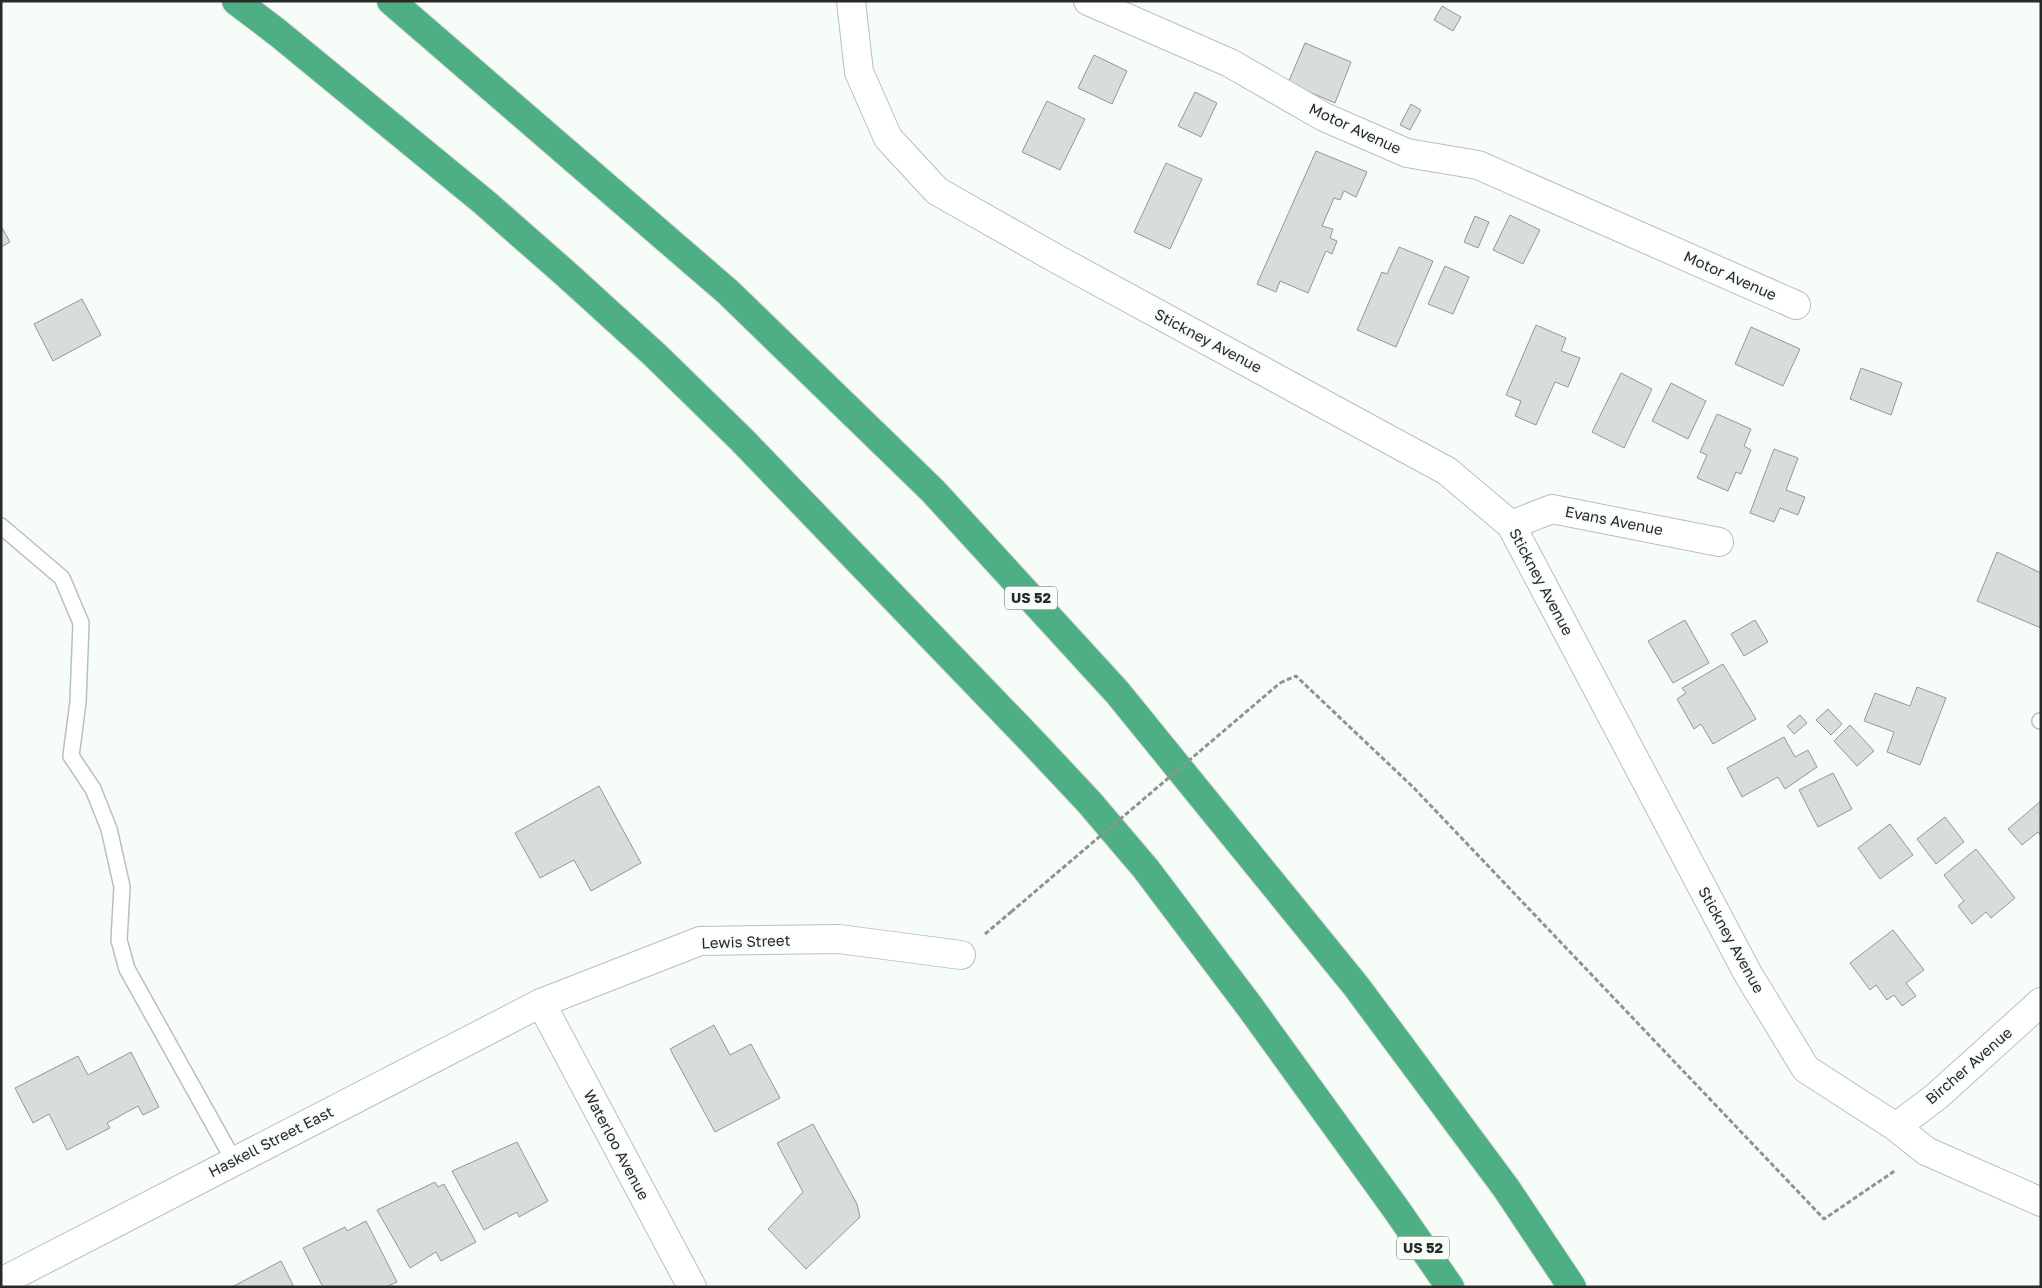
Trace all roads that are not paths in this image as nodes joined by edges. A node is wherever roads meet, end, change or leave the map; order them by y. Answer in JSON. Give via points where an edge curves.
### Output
{"nodes":[{"id":1,"x":236,"y":1,"type":"edge"},
{"id":2,"x":391,"y":1,"type":"edge"},
{"id":3,"x":851,"y":1,"type":"edge"},
{"id":4,"x":1088,"y":1,"type":"edge"},
{"id":5,"x":1796,"y":305,"type":"dead end"},
{"id":6,"x":1511,"y":525,"type":"junction"},
{"id":7,"x":1,"y":526,"type":"edge"},
{"id":8,"x":1719,"y":542,"type":"dead end"},
{"id":9,"x":961,"y":955,"type":"dead end"},
{"id":10,"x":2041,"y":1002,"type":"edge"},
{"id":11,"x":541,"y":1003,"type":"junction"},
{"id":12,"x":1896,"y":1127,"type":"junction"},
{"id":13,"x":234,"y":1162,"type":"junction"},
{"id":14,"x":2041,"y":1202,"type":"edge"},
{"id":15,"x":1396,"y":1209,"type":"junction"},
{"id":16,"x":1,"y":1282,"type":"edge"},
{"id":17,"x":692,"y":1287,"type":"edge"},
{"id":18,"x":1433,"y":1287,"type":"edge"},
{"id":19,"x":1450,"y":1287,"type":"edge"},
{"id":20,"x":1572,"y":1287,"type":"edge"}],
"edges":[{"from":1,"to":15,"type":"highway","number":"US 52","via":[[484,202],[655,355],[742,440],[1028,737],[1146,869]]},
{"from":2,"to":20,"type":"highway","number":"US 52","via":[[728,292],[946,506],[1117,692],[1356,986],[1506,1188]]},
{"from":3,"to":6,"type":"street","name":"Stickney Avenue","via":[[859,72],[888,138],[937,191],[1447,470]]},
{"from":4,"to":5,"type":"street","name":"Motor Avenue","via":[[1230,63],[1324,117],[1407,153],[1478,165]]},
{"from":6,"to":8,"type":"street","name":"Evans Avenue","via":[[1552,509]]},
{"from":6,"to":12,"type":"street","name":"Stickney Avenue","via":[[1748,974],[1806,1069]]},
{"from":7,"to":13,"type":"lane","via":[[62,578],[81,623],[78,702],[71,756],[93,790],[109,829],[122,886],[119,940],[127,969]]},
{"from":9,"to":11,"type":"street","name":"Lewis Street","via":[[839,939],[700,941]]},
{"from":10,"to":12,"type":"street","name":"Bircher Avenue","via":[[1937,1096]]},
{"from":11,"to":13,"type":"street","name":"Haskell Street East"},
{"from":11,"to":17,"type":"street","name":"Waterloo Avenue"},
{"from":12,"to":14,"type":"street","name":"Stickney Avenue","via":[[1926,1151]]},
{"from":13,"to":16,"type":"street","name":"Haskell Street East"},
{"from":15,"to":18,"type":"highway"},
{"from":15,"to":19,"type":"highway","number":"US 52"}]}
